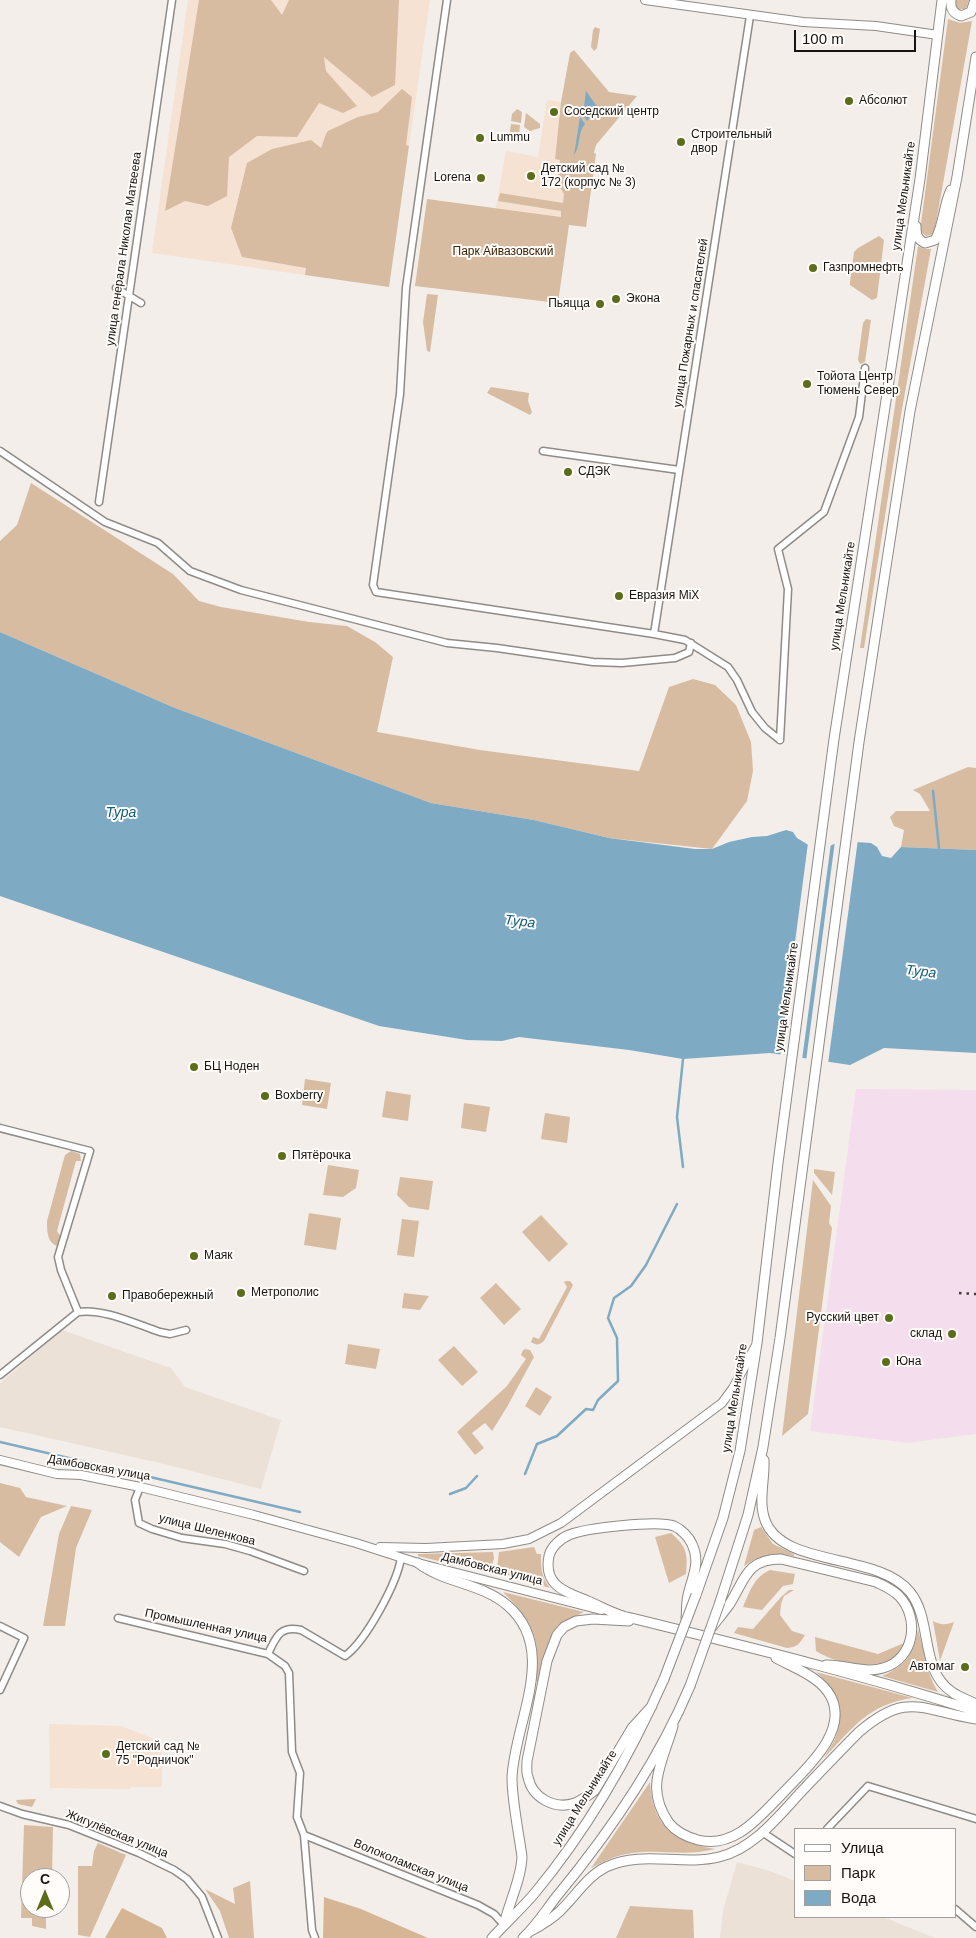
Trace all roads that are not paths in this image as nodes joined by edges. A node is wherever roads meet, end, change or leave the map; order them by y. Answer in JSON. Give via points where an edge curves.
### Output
{"nodes":[{"id":1,"x":172,"y":0,"type":"edge"},
{"id":2,"x":447,"y":0,"type":"edge"},
{"id":3,"x":645,"y":0,"type":"edge"},
{"id":4,"x":942,"y":0,"type":"edge"},
{"id":5,"x":951,"y":0,"type":"edge"},
{"id":6,"x":975,"y":0,"type":"edge"},
{"id":7,"x":750,"y":16,"type":"junction"},
{"id":8,"x":938,"y":35,"type":"junction"},
{"id":9,"x":976,"y":57,"type":"edge"},
{"id":10,"x":957,"y":178,"type":"junction"},
{"id":11,"x":920,"y":179,"type":"junction"},
{"id":12,"x":116,"y":288,"type":"dead end"},
{"id":13,"x":128,"y":295,"type":"junction"},
{"id":14,"x":141,"y":303,"type":"dead end"},
{"id":15,"x":866,"y":368,"type":"dead end"},
{"id":16,"x":0,"y":451,"type":"edge"},
{"id":17,"x":543,"y":451,"type":"dead end"},
{"id":18,"x":680,"y":470,"type":"junction"},
{"id":19,"x":99,"y":502,"type":"dead end"},
{"id":20,"x":654,"y":634,"type":"junction"},
{"id":21,"x":691,"y":644,"type":"junction"},
{"id":22,"x":0,"y":1128,"type":"edge"},
{"id":23,"x":78,"y":1312,"type":"junction"},
{"id":24,"x":186,"y":1330,"type":"dead end"},
{"id":25,"x":757,"y":1343,"type":"junction"},
{"id":26,"x":0,"y":1375,"type":"edge"},
{"id":27,"x":764,"y":1447,"type":"junction"},
{"id":28,"x":0,"y":1460,"type":"edge"},
{"id":29,"x":140,"y":1487,"type":"junction"},
{"id":30,"x":366,"y":1546,"type":"junction"},
{"id":31,"x":401,"y":1558,"type":"junction"},
{"id":32,"x":418,"y":1563,"type":"junction"},
{"id":33,"x":304,"y":1571,"type":"dead end"},
{"id":34,"x":692,"y":1595,"type":"junction"},
{"id":35,"x":724,"y":1603,"type":"junction"},
{"id":36,"x":611,"y":1613,"type":"junction"},
{"id":37,"x":118,"y":1618,"type":"dead end"},
{"id":38,"x":639,"y":1620,"type":"junction"},
{"id":39,"x":0,"y":1626,"type":"edge"},
{"id":40,"x":764,"y":1652,"type":"junction"},
{"id":41,"x":268,"y":1654,"type":"junction"},
{"id":42,"x":818,"y":1665,"type":"junction"},
{"id":43,"x":0,"y":1690,"type":"edge"},
{"id":44,"x":976,"y":1704,"type":"edge"},
{"id":45,"x":652,"y":1706,"type":"junction"},
{"id":46,"x":976,"y":1712,"type":"edge"},
{"id":47,"x":976,"y":1719,"type":"edge"},
{"id":48,"x":673,"y":1726,"type":"junction"},
{"id":49,"x":0,"y":1806,"type":"edge"},
{"id":50,"x":976,"y":1819,"type":"edge"},
{"id":51,"x":828,"y":1828,"type":"edge"},
{"id":52,"x":762,"y":1832,"type":"junction"},
{"id":53,"x":304,"y":1835,"type":"junction"},
{"id":54,"x":794,"y":1853,"type":"edge"},
{"id":55,"x":956,"y":1910,"type":"edge"},
{"id":56,"x":504,"y":1925,"type":"junction"},
{"id":57,"x":976,"y":1927,"type":"edge"},
{"id":58,"x":526,"y":1935,"type":"edge"},
{"id":59,"x":218,"y":1938,"type":"edge"},
{"id":60,"x":315,"y":1938,"type":"edge"},
{"id":61,"x":492,"y":1938,"type":"edge"}],
"edges":[{"from":1,"to":13,"type":"street","name":"улица генерала Николая Матвеева"},
{"from":2,"to":20,"type":"street","via":[[406,288],[400,394],[373,585],[376,592]]},
{"from":3,"to":7,"type":"street"},
{"from":4,"to":8,"type":"main road","name":"улица Мельникайте"},
{"from":5,"to":6,"type":"main road","via":[[952,10],[961,16],[971,12]]},
{"from":7,"to":8,"type":"street","via":[[876,26]]},
{"from":7,"to":18,"type":"street","name":"улица Пожарных и спасателей"},
{"from":8,"to":11,"type":"main road","name":"улица Мельникайте"},
{"from":9,"to":10,"type":"main road"},
{"from":10,"to":11,"type":"main road","via":[[947,198],[939,234],[935,240],[925,243],[916,235],[922,199]]},
{"from":10,"to":27,"type":"main road","via":[[910,412],[859,742]]},
{"from":11,"to":25,"type":"main road","name":"улица Мельникайте","via":[[834,739]]},
{"from":12,"to":13,"type":"street"},
{"from":13,"to":14,"type":"street"},
{"from":13,"to":19,"type":"street","name":"улица генерала Николая Матвеева"},
{"from":15,"to":21,"type":"street","via":[[859,417],[824,512],[778,549],[788,589],[780,740],[752,712],[728,667]]},
{"from":16,"to":21,"type":"street","via":[[105,522],[158,543],[190,571],[242,590],[429,639],[579,661],[622,663],[675,658],[689,652]]},
{"from":17,"to":18,"type":"street"},
{"from":18,"to":20,"type":"street","name":"улица Пожарных и спасателей"},
{"from":20,"to":21,"type":"street"},
{"from":22,"to":23,"type":"street","via":[[90,1151],[58,1257]]},
{"from":23,"to":24,"type":"street","via":[[101,1312],[170,1334]]},
{"from":23,"to":26,"type":"street"},
{"from":25,"to":30,"type":"street","via":[[722,1403],[561,1523],[529,1539],[503,1544],[400,1549]]},
{"from":25,"to":34,"type":"main road","name":"улица Мельникайте","via":[[740,1451],[723,1518]]},
{"from":27,"to":35,"type":"main road"},
{"from":27,"to":44,"type":"main road","via":[[763,1512],[773,1534],[782,1543],[889,1575],[902,1584],[918,1606],[930,1658],[938,1676],[952,1693]]},
{"from":28,"to":29,"type":"street","name":"Дамбовская улица","via":[[57,1474],[81,1475]]},
{"from":29,"to":30,"type":"street","name":"Дамбовская улица"},
{"from":29,"to":33,"type":"street","name":"улица Шеленкова","via":[[135,1509],[139,1522],[152,1529],[182,1538],[225,1544]]},
{"from":30,"to":31,"type":"street","name":"Дамбовская улица"},
{"from":31,"to":32,"type":"street","name":"Дамбовская улица"},
{"from":31,"to":41,"type":"street","name":"Промышленная улица","via":[[389,1592],[361,1640],[345,1656],[293,1628],[277,1635]]},
{"from":32,"to":36,"type":"street","name":"Дамбовская улица"},
{"from":32,"to":56,"type":"main road","via":[[428,1571],[495,1596],[513,1611],[532,1648],[532,1678],[512,1780],[522,1869]]},
{"from":34,"to":36,"type":"main road","via":[[696,1556],[684,1532],[674,1526],[660,1523],[586,1531],[557,1542],[549,1552],[548,1562],[555,1585],[567,1594]]},
{"from":34,"to":45,"type":"main road","name":"улица Мельникайте","bridge":true,"via":[[686,1624]]},
{"from":35,"to":42,"type":"main road","via":[[749,1570],[770,1559],[876,1582],[899,1596],[907,1607],[912,1634],[908,1647],[893,1664],[876,1670],[839,1664]]},
{"from":35,"to":48,"type":"main road","bridge":true},
{"from":36,"to":38,"type":"main road","name":"Дамбовская улица"},
{"from":37,"to":41,"type":"street","name":"Промышленная улица"},
{"from":38,"to":40,"type":"main road","name":"Дамбовская улица"},
{"from":38,"to":45,"type":"main road","via":[[576,1621],[557,1635],[547,1661],[527,1761],[533,1791],[546,1802],[562,1805],[586,1797],[595,1790],[632,1728]]},
{"from":39,"to":43,"type":"street","via":[[24,1638]]},
{"from":40,"to":42,"type":"main road","name":"Дамбовская улица"},
{"from":40,"to":48,"type":"main road","via":[[809,1676],[824,1688],[831,1698],[834,1722],[818,1756],[744,1831],[723,1840],[706,1842],[689,1838],[674,1829],[665,1818],[658,1801],[657,1780]]},
{"from":41,"to":53,"type":"street","via":[[285,1666],[289,1673],[292,1752],[300,1773],[296,1817]]},
{"from":42,"to":46,"type":"main road","name":"Дамбовская улица"},
{"from":45,"to":56,"type":"main road","name":"улица Мельникайте","via":[[594,1813],[545,1880]]},
{"from":47,"to":52,"type":"main road","via":[[924,1707],[892,1709],[858,1732]]},
{"from":48,"to":58,"type":"main road","via":[[611,1826]]},
{"from":49,"to":59,"type":"street","name":"Жигулёвская улица","via":[[69,1825],[174,1870],[187,1879],[202,1897]]},
{"from":50,"to":51,"type":"street","via":[[868,1786]]},
{"from":52,"to":54,"type":"street"},
{"from":52,"to":58,"type":"main road","via":[[736,1851],[719,1857],[686,1860],[641,1858],[612,1865],[585,1883],[549,1921]]},
{"from":53,"to":56,"type":"street","name":"Волоколамская улица","via":[[478,1905],[494,1914]]},
{"from":53,"to":60,"type":"street"},
{"from":55,"to":57,"type":"street"},
{"from":56,"to":61,"type":"main road","name":"улица Мельникайте"}]}
